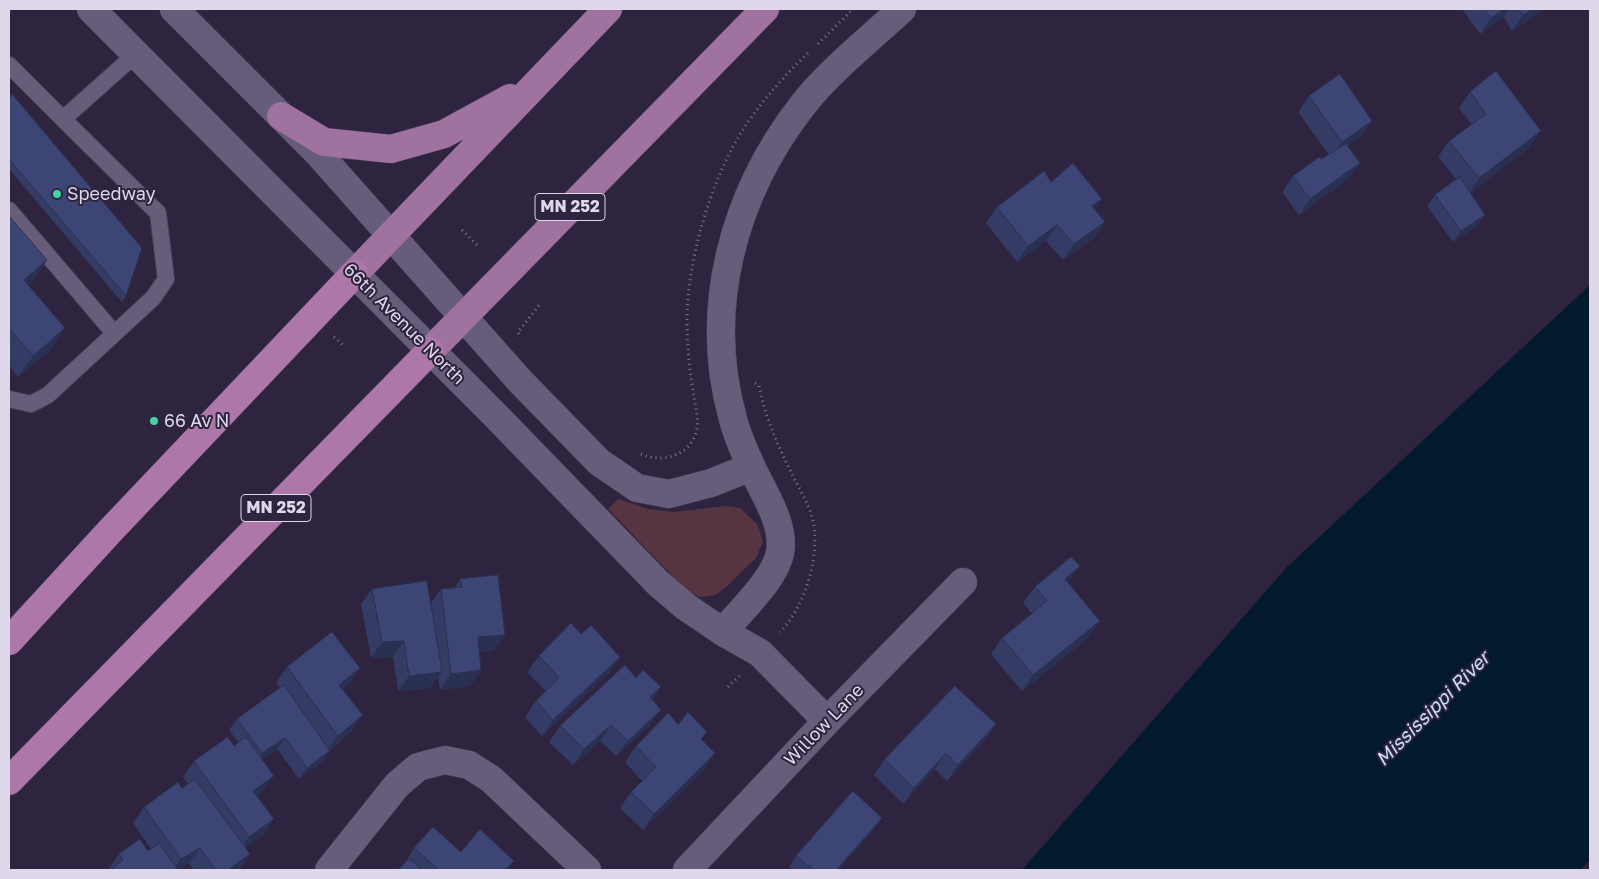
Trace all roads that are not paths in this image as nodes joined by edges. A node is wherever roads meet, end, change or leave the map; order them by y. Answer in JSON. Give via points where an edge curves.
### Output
{"nodes":[{"id":1,"x":91,"y":9,"type":"edge"},
{"id":2,"x":174,"y":9,"type":"edge"},
{"id":3,"x":608,"y":9,"type":"edge"},
{"id":4,"x":765,"y":9,"type":"edge"},
{"id":5,"x":902,"y":9,"type":"edge"},
{"id":6,"x":136,"y":54,"type":"junction"},
{"id":7,"x":9,"y":65,"type":"edge"},
{"id":8,"x":535,"y":84,"type":"junction"},
{"id":9,"x":281,"y":116,"type":"junction"},
{"id":10,"x":63,"y":119,"type":"junction"},
{"id":11,"x":9,"y":210,"type":"edge"},
{"id":12,"x":390,"y":235,"type":"junction"},
{"id":13,"x":354,"y":274,"type":"junction"},
{"id":14,"x":463,"y":317,"type":"junction"},
{"id":15,"x":114,"y":333,"type":"junction"},
{"id":16,"x":430,"y":351,"type":"junction"},
{"id":17,"x":9,"y":399,"type":"edge"},
{"id":18,"x":751,"y":467,"type":"junction"},
{"id":19,"x":962,"y":582,"type":"dead end"},
{"id":20,"x":32,"y":616,"type":"junction"},
{"id":21,"x":723,"y":632,"type":"junction"},
{"id":22,"x":9,"y":637,"type":"edge"},
{"id":23,"x":9,"y":641,"type":"edge"},
{"id":24,"x":827,"y":721,"type":"junction"},
{"id":25,"x":9,"y":781,"type":"edge"},
{"id":26,"x":329,"y":870,"type":"edge"},
{"id":27,"x":587,"y":870,"type":"edge"},
{"id":28,"x":687,"y":870,"type":"edge"}],
"edges":[{"from":1,"to":6,"type":"street","name":"66th Avenue North"},
{"from":2,"to":9,"type":"street"},
{"from":3,"to":8,"type":"highway"},
{"from":4,"to":14,"type":"highway","number":"MN 252"},
{"from":5,"to":18,"type":"street","via":[[809,99],[776,144],[740,218],[727,262],[720,323],[726,387],[733,419]]},
{"from":6,"to":10,"type":"lane"},
{"from":6,"to":13,"type":"street","name":"66th Avenue North"},
{"from":7,"to":10,"type":"lane"},
{"from":8,"to":9,"type":"highway","via":[[444,134],[391,150],[324,142]]},
{"from":8,"to":12,"type":"highway"},
{"from":9,"to":12,"type":"street"},
{"from":10,"to":15,"type":"lane","via":[[158,213],[166,279],[153,298]]},
{"from":11,"to":15,"type":"lane"},
{"from":12,"to":13,"type":"highway"},
{"from":12,"to":14,"type":"street"},
{"from":13,"to":16,"type":"street","name":"66th Avenue North"},
{"from":13,"to":20,"type":"highway"},
{"from":14,"to":16,"type":"highway","number":"MN 252"},
{"from":14,"to":18,"type":"street","via":[[599,462],[637,488],[669,494],[711,483]]},
{"from":15,"to":17,"type":"lane","via":[[48,396],[31,404]]},
{"from":16,"to":21,"type":"street","name":"66th Avenue North","via":[[658,582],[686,607]]},
{"from":16,"to":25,"type":"highway","number":"MN 252"},
{"from":18,"to":21,"type":"street","via":[[777,522],[780,553],[766,582]]},
{"from":19,"to":24,"type":"street","name":"Willow Lane"},
{"from":20,"to":22,"type":"highway"},
{"from":20,"to":23,"type":"highway"},
{"from":21,"to":24,"type":"street","name":"66th Avenue North","via":[[760,653]]},
{"from":24,"to":28,"type":"street","name":"Willow Lane"},
{"from":26,"to":27,"type":"street","via":[[397,785],[418,767],[445,760],[469,766],[491,779]]}]}
